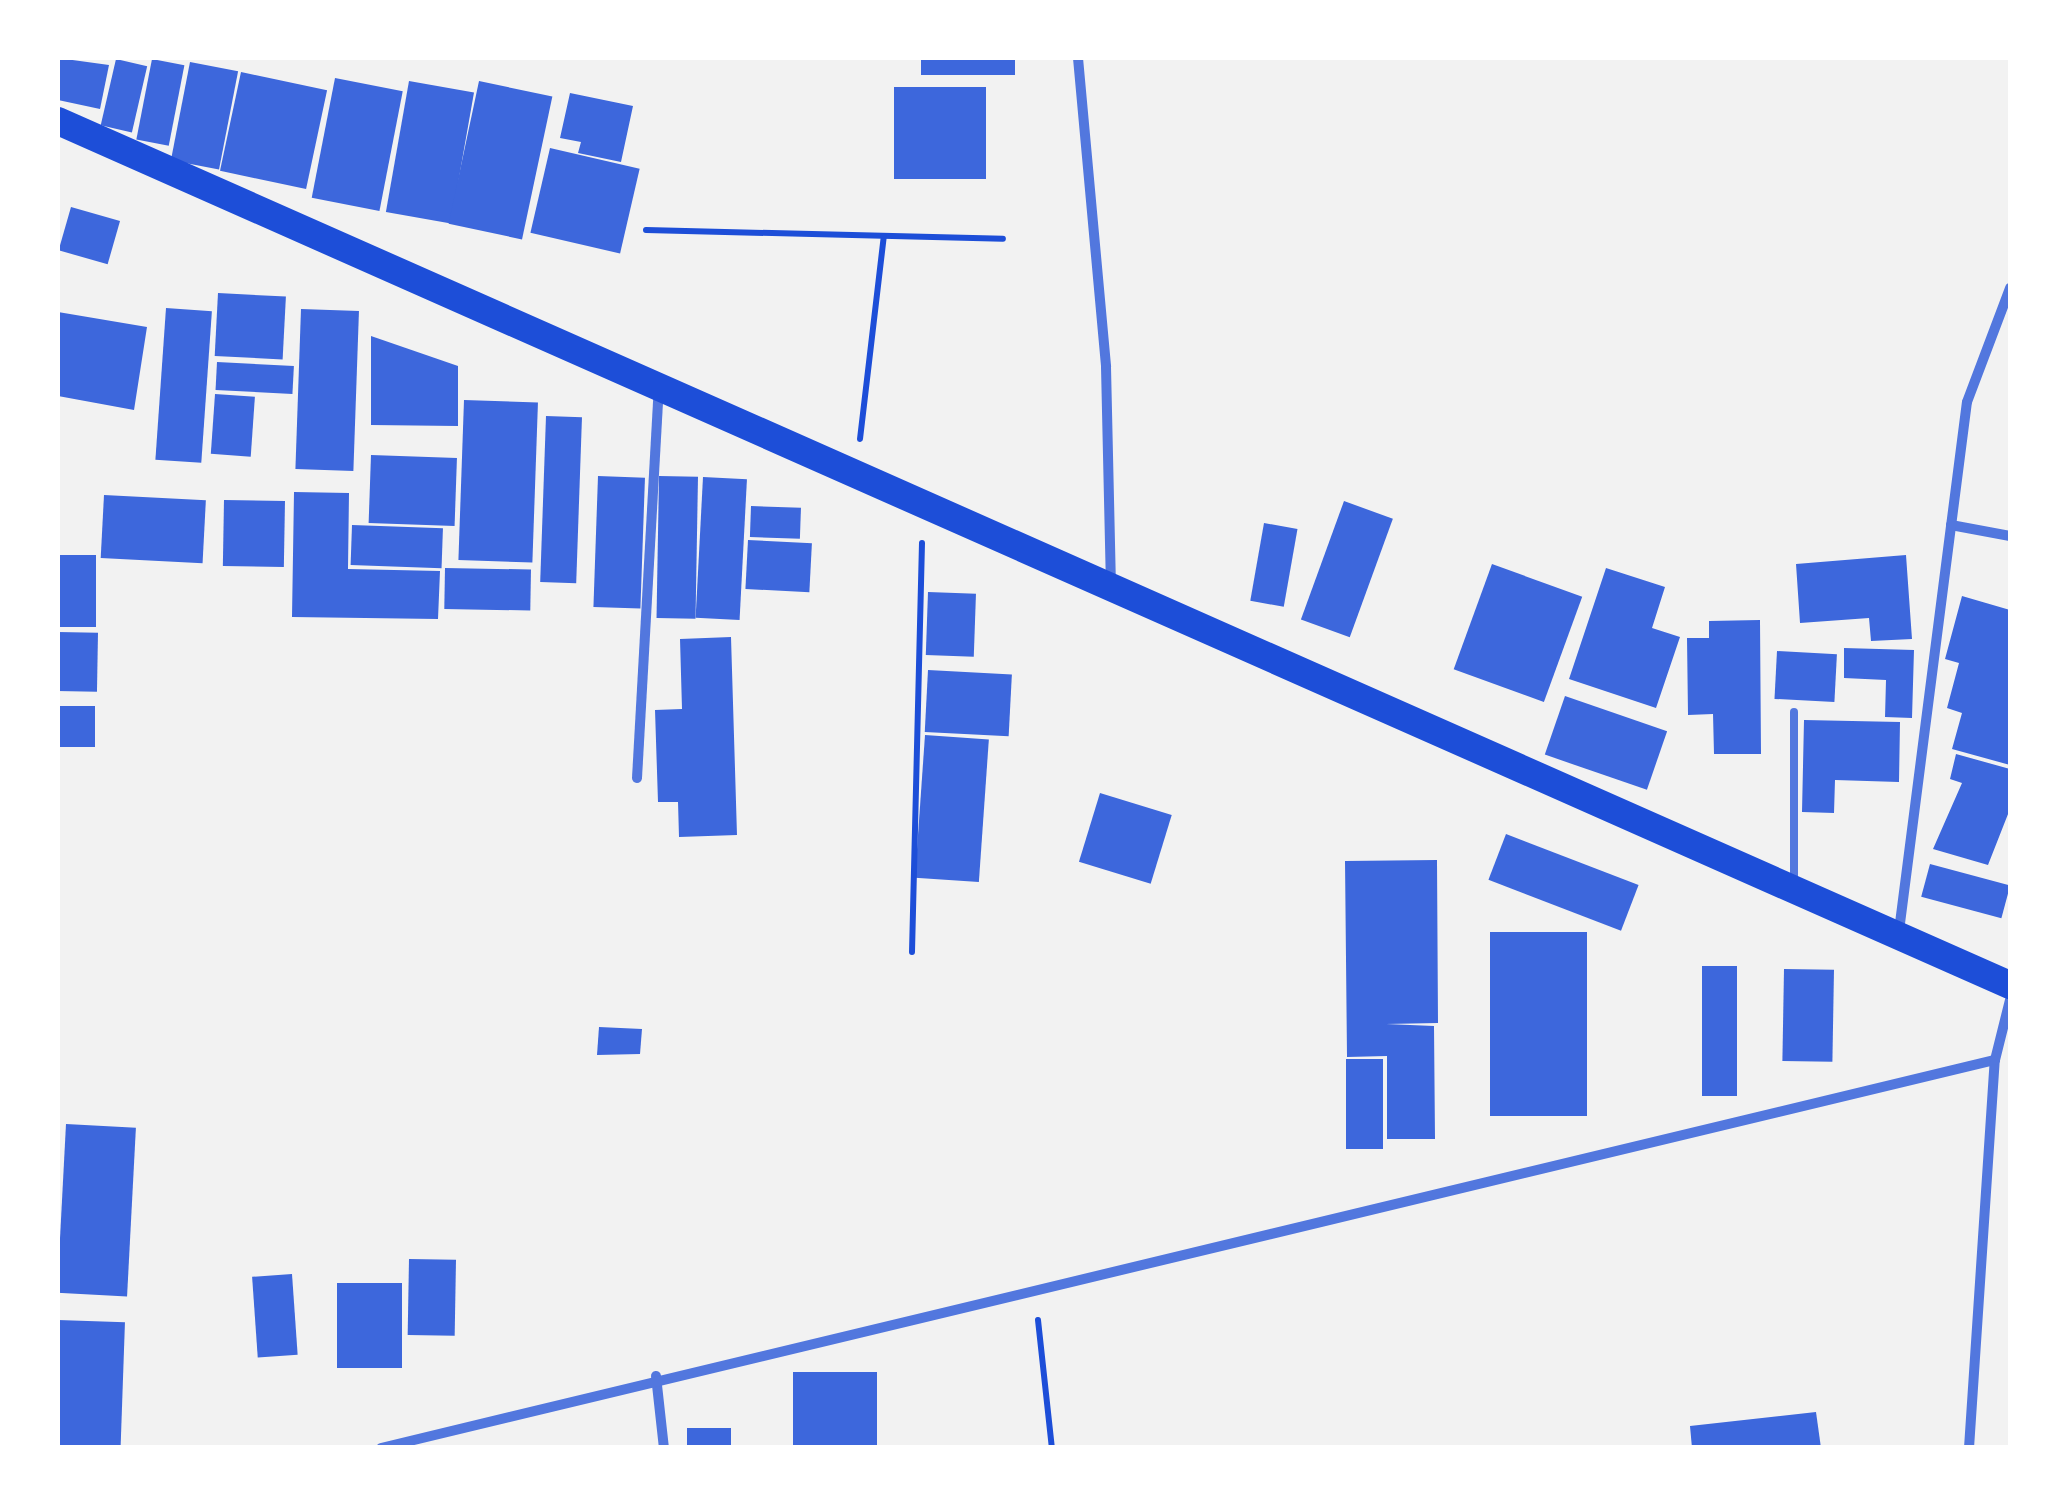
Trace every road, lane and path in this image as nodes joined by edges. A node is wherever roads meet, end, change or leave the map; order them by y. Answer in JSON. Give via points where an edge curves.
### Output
{"nodes":[{"id":1,"x":1078,"y":58,"type":"edge"},
{"id":2,"x":58,"y":121,"type":"edge"},
{"id":3,"x":646,"y":230,"type":"dead end"},
{"id":4,"x":884,"y":236,"type":"junction"},
{"id":5,"x":1003,"y":239,"type":"dead end"},
{"id":6,"x":2010,"y":288,"type":"edge"},
{"id":7,"x":659,"y":387,"type":"junction"},
{"id":8,"x":856,"y":473,"type":"junction"},
{"id":9,"x":923,"y":504,"type":"junction"},
{"id":10,"x":1951,"y":525,"type":"junction"},
{"id":11,"x":2010,"y":536,"type":"edge"},
{"id":12,"x":1111,"y":586,"type":"junction"},
{"id":13,"x":1794,"y":712,"type":"dead end"},
{"id":14,"x":637,"y":778,"type":"dead end"},
{"id":15,"x":1794,"y":888,"type":"junction"},
{"id":16,"x":1898,"y":937,"type":"junction"},
{"id":17,"x":912,"y":952,"type":"dead end"},
{"id":18,"x":2010,"y":985,"type":"edge"},
{"id":19,"x":2010,"y":1000,"type":"edge"},
{"id":20,"x":1995,"y":1060,"type":"junction"},
{"id":21,"x":1034,"y":1290,"type":"junction"},
{"id":22,"x":656,"y":1376,"type":"junction"},
{"id":23,"x":381,"y":1448,"type":"edge"},
{"id":24,"x":664,"y":1448,"type":"edge"},
{"id":25,"x":1052,"y":1448,"type":"edge"},
{"id":26,"x":1969,"y":1448,"type":"edge"}],
"edges":[{"from":1,"to":12,"type":"street","via":[[1106,367]]},
{"from":2,"to":7,"type":"highway"},
{"from":3,"to":4,"type":"path"},
{"from":4,"to":5,"type":"path"},
{"from":4,"to":8,"type":"path"},
{"from":6,"to":10,"type":"street","via":[[1967,402]]},
{"from":7,"to":8,"type":"highway"},
{"from":7,"to":14,"type":"street"},
{"from":8,"to":9,"type":"highway"},
{"from":9,"to":12,"type":"highway"},
{"from":9,"to":17,"type":"path"},
{"from":10,"to":11,"type":"street"},
{"from":10,"to":16,"type":"street"},
{"from":12,"to":15,"type":"highway"},
{"from":13,"to":15,"type":"lane"},
{"from":15,"to":16,"type":"highway"},
{"from":16,"to":18,"type":"highway"},
{"from":19,"to":20,"type":"street"},
{"from":20,"to":21,"type":"street"},
{"from":20,"to":26,"type":"street"},
{"from":21,"to":22,"type":"street"},
{"from":21,"to":25,"type":"path"},
{"from":22,"to":23,"type":"street"},
{"from":22,"to":24,"type":"street"}]}
